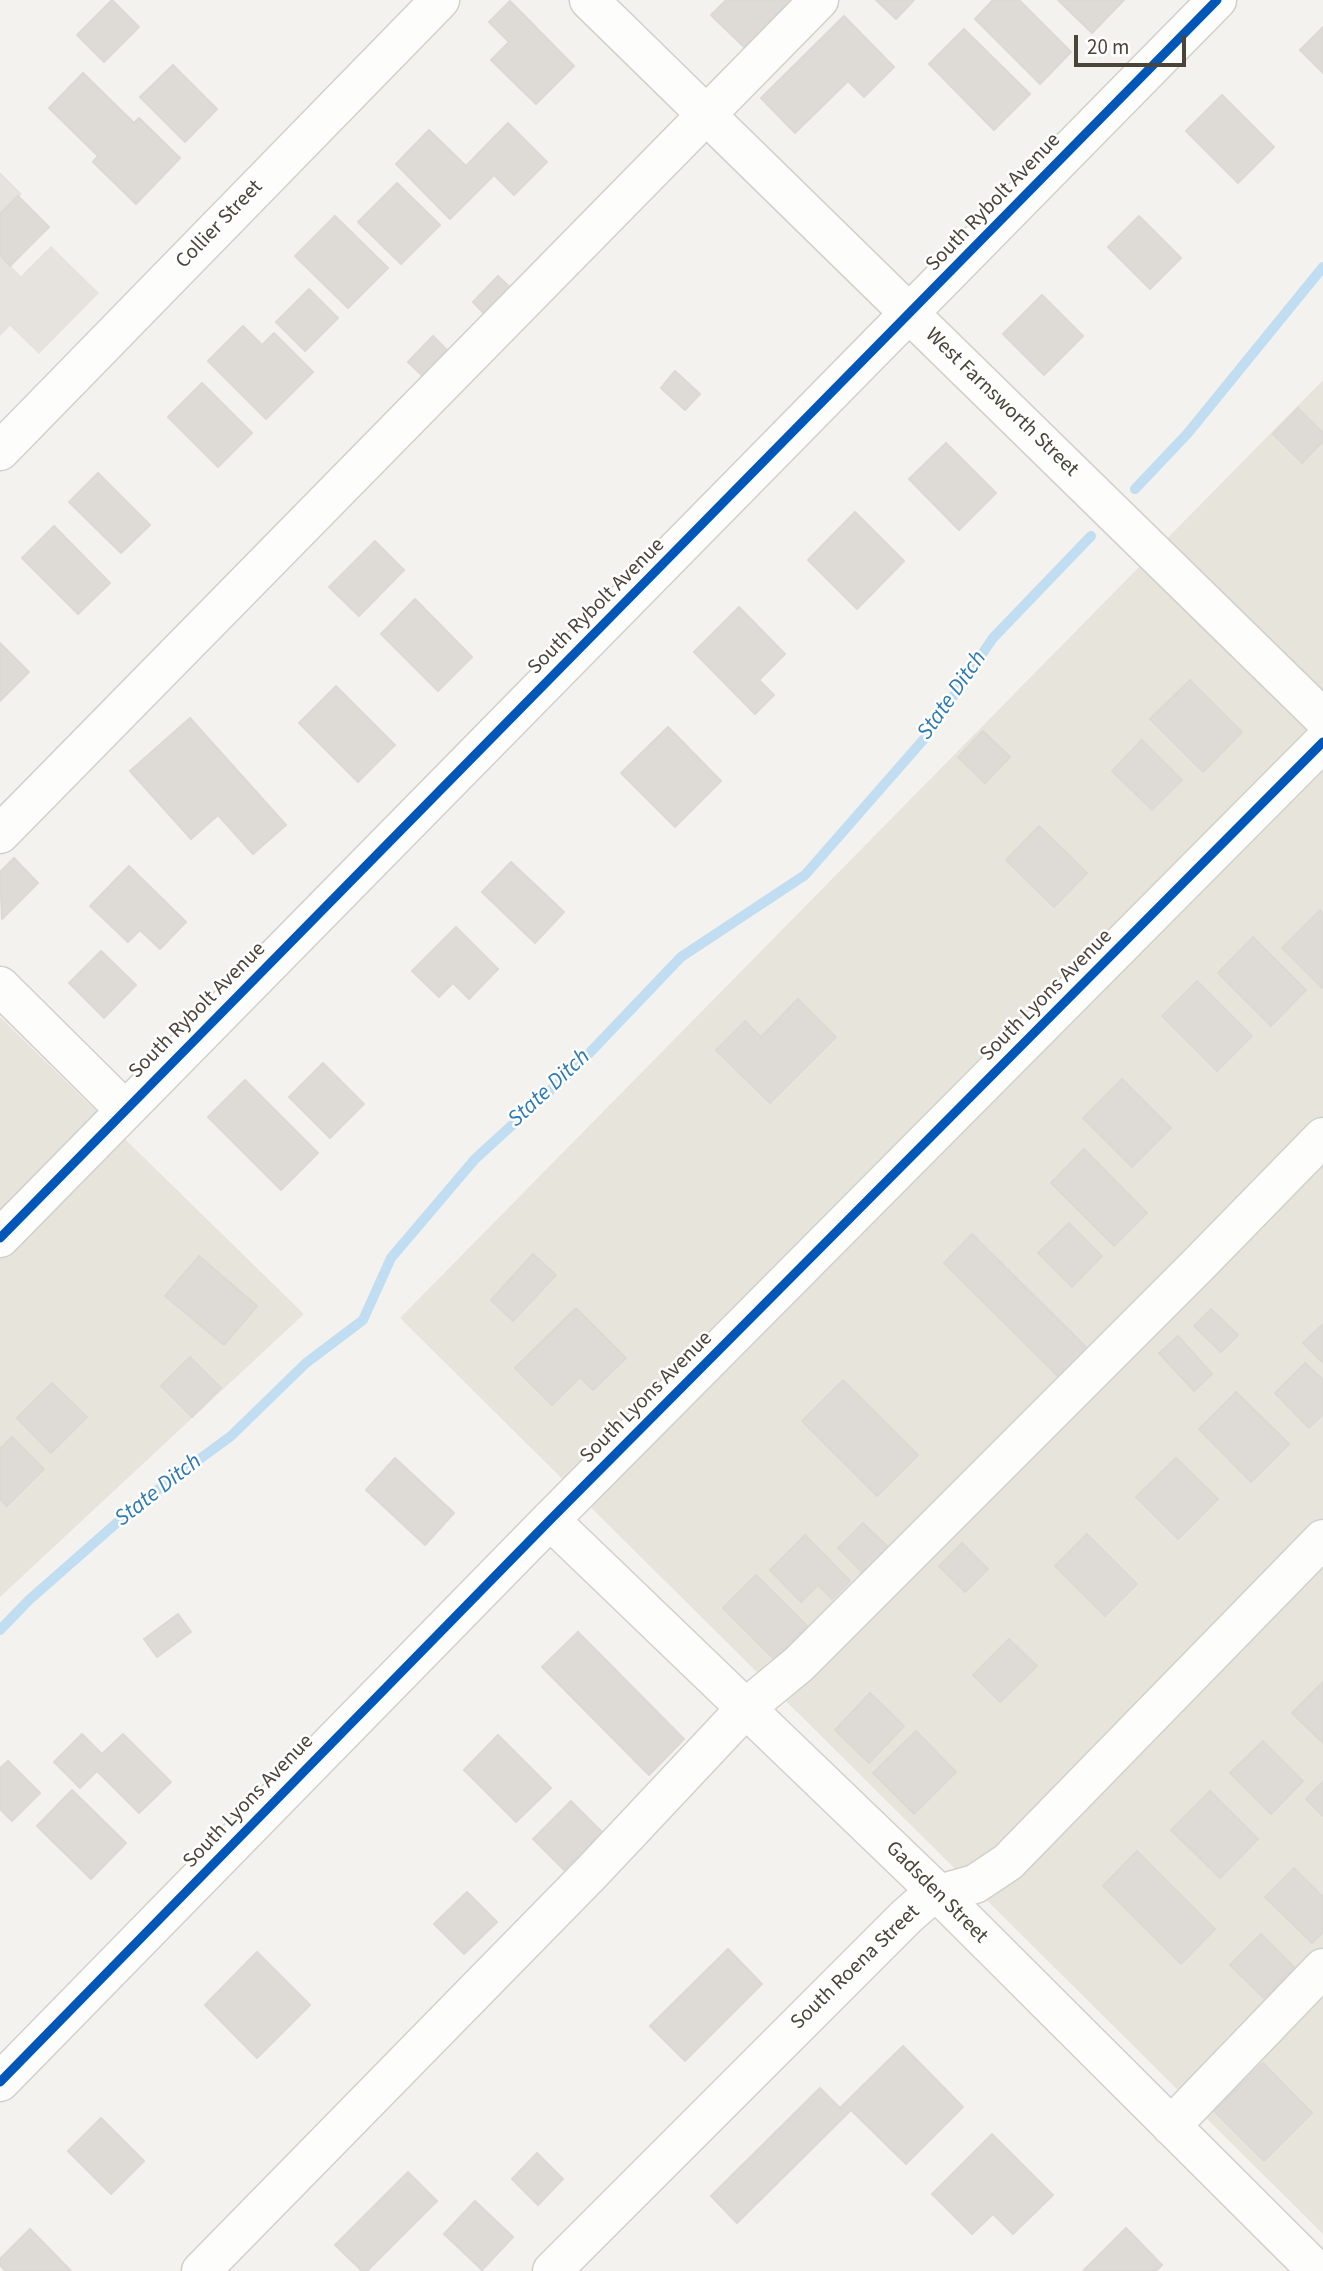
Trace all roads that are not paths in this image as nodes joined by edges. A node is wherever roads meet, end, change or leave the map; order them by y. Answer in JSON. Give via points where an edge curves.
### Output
{"nodes":[{"id":1,"x":440,"y":0,"type":"edge"},
{"id":2,"x":589,"y":0,"type":"edge"},
{"id":3,"x":819,"y":0,"type":"edge"},
{"id":4,"x":1217,"y":0,"type":"edge"},
{"id":5,"x":706,"y":114,"type":"junction"},
{"id":6,"x":911,"y":314,"type":"junction"},
{"id":7,"x":0,"y":450,"type":"edge"},
{"id":8,"x":1323,"y":718,"type":"edge"},
{"id":9,"x":1323,"y":742,"type":"edge"},
{"id":10,"x":0,"y":834,"type":"edge"},
{"id":11,"x":0,"y":986,"type":"edge"},
{"id":12,"x":125,"y":1110,"type":"junction"},
{"id":13,"x":1323,"y":1137,"type":"edge"},
{"id":14,"x":0,"y":1238,"type":"edge"},
{"id":15,"x":550,"y":1520,"type":"junction"},
{"id":16,"x":1323,"y":1539,"type":"edge"},
{"id":17,"x":747,"y":1707,"type":"junction"},
{"id":18,"x":939,"y":1894,"type":"junction"},
{"id":19,"x":1323,"y":1968,"type":"edge"},
{"id":20,"x":0,"y":2082,"type":"edge"},
{"id":21,"x":1171,"y":2126,"type":"junction"},
{"id":22,"x":201,"y":2271,"type":"edge"},
{"id":23,"x":552,"y":2271,"type":"edge"},
{"id":24,"x":1317,"y":2271,"type":"edge"}],
"edges":[{"from":1,"to":7,"type":"street","name":"Collier Street"},
{"from":2,"to":5,"type":"street","name":"West Farnsworth Street"},
{"from":3,"to":5,"type":"street"},
{"from":4,"to":6,"type":"street","name":"South Rybolt Avenue"},
{"from":5,"to":6,"type":"street","name":"West Farnsworth Street"},
{"from":5,"to":10,"type":"street"},
{"from":6,"to":8,"type":"street","name":"West Farnsworth Street"},
{"from":6,"to":12,"type":"street","name":"South Rybolt Avenue"},
{"from":9,"to":15,"type":"street","name":"South Lyons Avenue"},
{"from":11,"to":12,"type":"street"},
{"from":12,"to":14,"type":"street","name":"South Rybolt Avenue"},
{"from":13,"to":17,"type":"street","via":[[817,1647]]},
{"from":15,"to":17,"type":"street","name":"Gadsden Street"},
{"from":15,"to":20,"type":"street","name":"South Lyons Avenue"},
{"from":16,"to":18,"type":"street","name":"South Roena Street","via":[[1008,1863],[975,1884]]},
{"from":17,"to":18,"type":"street","name":"Gadsden Street"},
{"from":17,"to":22,"type":"street","via":[[583,1882]]},
{"from":18,"to":21,"type":"street","name":"Gadsden Street"},
{"from":18,"to":23,"type":"street","name":"South Roena Street","via":[[906,1916]]},
{"from":19,"to":21,"type":"street"},
{"from":21,"to":24,"type":"street","name":"Gadsden Street"}]}
